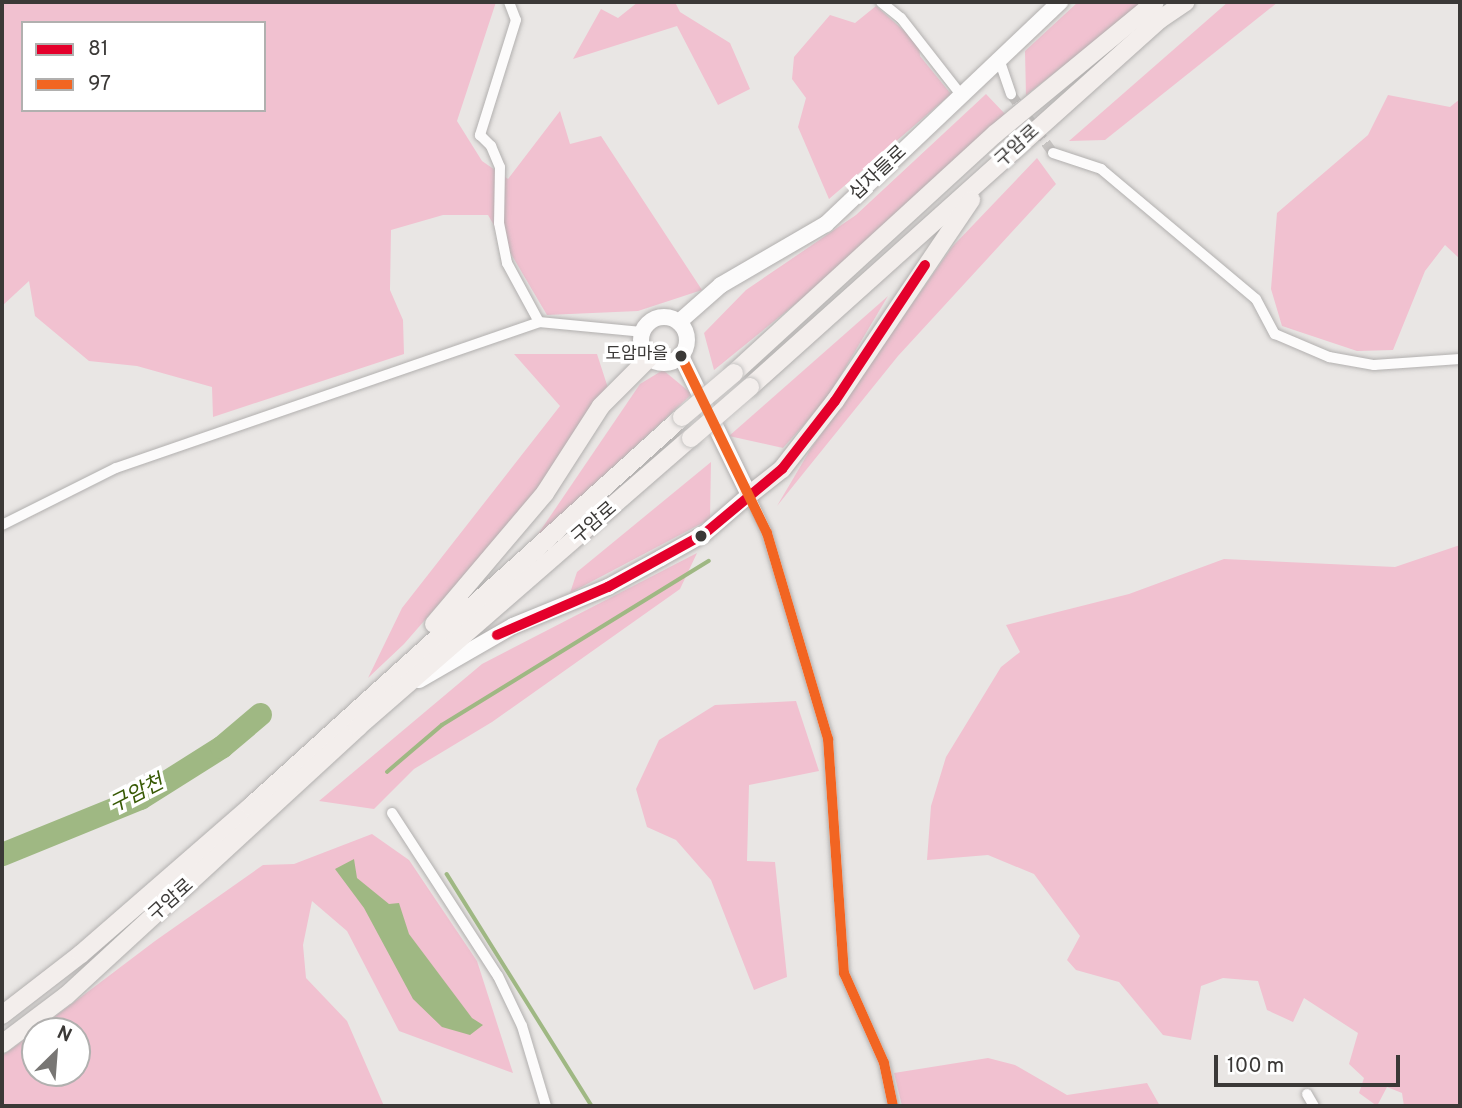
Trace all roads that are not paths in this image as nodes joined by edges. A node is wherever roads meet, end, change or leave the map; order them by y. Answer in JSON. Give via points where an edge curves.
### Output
{"nodes":[{"id":1,"x":509,"y":2,"type":"edge"},
{"id":2,"x":881,"y":2,"type":"edge"},
{"id":3,"x":1060,"y":2,"type":"edge"},
{"id":4,"x":1155,"y":2,"type":"edge"},
{"id":5,"x":1186,"y":2,"type":"edge"},
{"id":6,"x":1000,"y":62,"type":"junction"},
{"id":7,"x":1011,"y":94,"type":"tunnel mouth"},
{"id":8,"x":962,"y":96,"type":"junction"},
{"id":9,"x":1054,"y":153,"type":"tunnel mouth"},
{"id":10,"x":990,"y":173,"type":"junction"},
{"id":11,"x":539,"y":322,"type":"junction"},
{"id":12,"x":679,"y":322,"type":"junction"},
{"id":13,"x":642,"y":332,"type":"junction"},
{"id":14,"x":681,"y":356,"type":"junction"},
{"id":15,"x":649,"y":358,"type":"junction"},
{"id":16,"x":1460,"y":359,"type":"edge"},
{"id":17,"x":750,"y":495,"type":"junction"},
{"id":18,"x":2,"y":525,"type":"edge"},
{"id":19,"x":411,"y":685,"type":"junction"},
{"id":20,"x":330,"y":732,"type":"junction"},
{"id":21,"x":392,"y":813,"type":"dead end"},
{"id":22,"x":2,"y":1015,"type":"edge"},
{"id":23,"x":2,"y":1044,"type":"edge"},
{"id":24,"x":1307,"y":1094,"type":"dead end"},
{"id":25,"x":546,"y":1106,"type":"edge"},
{"id":26,"x":893,"y":1106,"type":"edge"},
{"id":27,"x":1314,"y":1106,"type":"edge"}],
"edges":[{"from":1,"to":11,"type":"street","via":[[516,20],[480,135],[500,167],[499,223],[506,263]]},
{"from":2,"to":8,"type":"street","via":[[901,18]]},
{"from":3,"to":6,"type":"main road","name":"십자들로"},
{"from":4,"to":20,"type":"main road","name":"구암로","bridge":true,"via":[[995,134]]},
{"from":5,"to":10,"type":"main road","name":"구암로","via":[[1158,20]]},
{"from":6,"to":7,"type":"street"},
{"from":6,"to":8,"type":"main road","name":"십자들로"},
{"from":8,"to":12,"type":"main road","name":"십자들로","via":[[826,224],[721,285]]},
{"from":9,"to":16,"type":"street","via":[[1101,169],[1256,299],[1275,334],[1329,357],[1374,365]]},
{"from":10,"to":17,"type":"main road","via":[[835,401],[782,469]]},
{"from":10,"to":19,"type":"main road","name":"구암로","bridge":true},
{"from":11,"to":13,"type":"street"},
{"from":11,"to":18,"type":"street","via":[[116,468]]},
{"from":12,"to":13,"type":"main road","via":[[658,317]]},
{"from":12,"to":14,"type":"main road","via":[[687,342]]},
{"from":13,"to":15,"type":"main road","via":[[641,346]]},
{"from":14,"to":15,"type":"main road","via":[[669,363]]},
{"from":14,"to":17,"type":"main road"},
{"from":15,"to":20,"type":"main road","via":[[601,406],[505,545]]},
{"from":17,"to":19,"type":"main road","via":[[704,534],[608,587],[513,626]]},
{"from":17,"to":26,"type":"street","via":[[767,533],[828,739],[844,973],[884,1063]]},
{"from":19,"to":23,"type":"main road","name":"구암로","via":[[358,727],[67,995]]},
{"from":20,"to":22,"type":"main road","name":"구암로","via":[[129,913]]},
{"from":21,"to":25,"type":"street","via":[[498,976],[522,1026]]},
{"from":24,"to":27,"type":"street"}]}
